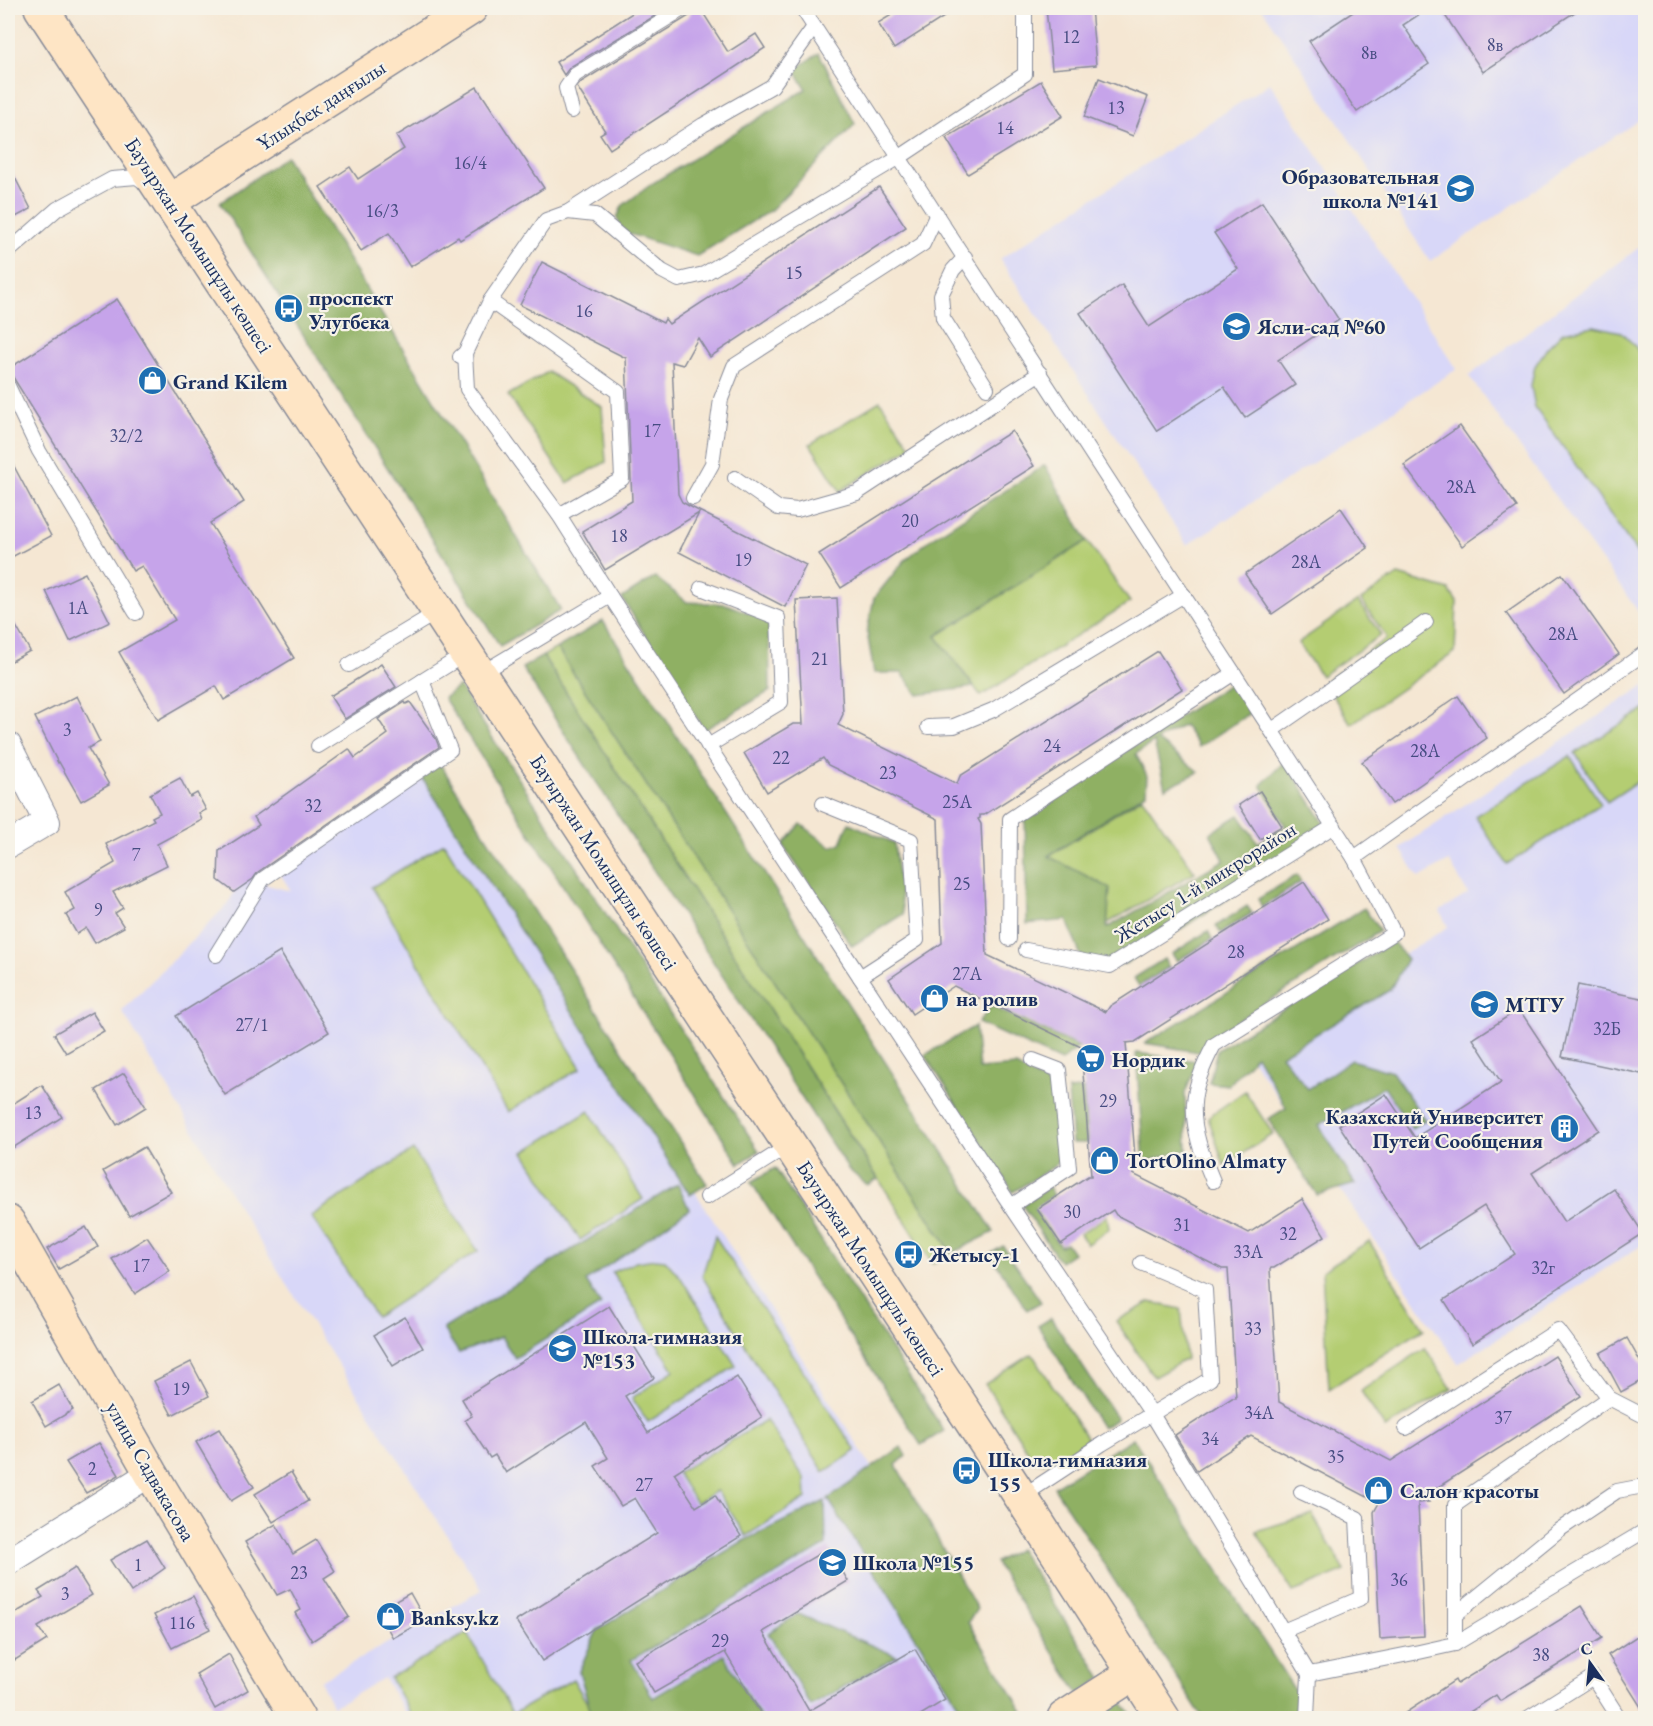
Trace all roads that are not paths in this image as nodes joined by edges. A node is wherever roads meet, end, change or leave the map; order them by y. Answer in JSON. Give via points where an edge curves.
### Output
{"nodes":[{"id":1,"x":41,"y":8,"type":"edge"},
{"id":2,"x":471,"y":8,"type":"edge"},
{"id":3,"x":684,"y":8,"type":"edge"},
{"id":4,"x":802,"y":8,"type":"edge"},
{"id":5,"x":1025,"y":8,"type":"edge"},
{"id":6,"x":814,"y":27,"type":"junction"},
{"id":7,"x":572,"y":111,"type":"dead end"},
{"id":8,"x":900,"y":157,"type":"junction"},
{"id":9,"x":170,"y":201,"type":"junction"},
{"id":10,"x":568,"y":212,"type":"junction"},
{"id":11,"x":937,"y":214,"type":"junction"},
{"id":12,"x":8,"y":252,"type":"edge"},
{"id":13,"x":965,"y":257,"type":"junction"},
{"id":14,"x":490,"y":301,"type":"junction"},
{"id":15,"x":1040,"y":373,"type":"junction"},
{"id":16,"x":8,"y":386,"type":"edge"},
{"id":17,"x":987,"y":388,"type":"dead end"},
{"id":18,"x":735,"y":478,"type":"dead end"},
{"id":19,"x":693,"y":498,"type":"dead end"},
{"id":20,"x":559,"y":516,"type":"junction"},
{"id":21,"x":701,"y":588,"type":"dead end"},
{"id":22,"x":1184,"y":595,"type":"junction"},
{"id":23,"x":610,"y":596,"type":"junction"},
{"id":24,"x":440,"y":611,"type":"junction"},
{"id":25,"x":136,"y":613,"type":"dead end"},
{"id":26,"x":1426,"y":622,"type":"dead end"},
{"id":27,"x":1646,"y":652,"type":"edge"},
{"id":28,"x":473,"y":663,"type":"junction"},
{"id":29,"x":349,"y":665,"type":"dead end"},
{"id":30,"x":1234,"y":673,"type":"junction"},
{"id":31,"x":422,"y":681,"type":"junction"},
{"id":32,"x":928,"y":727,"type":"dead end"},
{"id":33,"x":1272,"y":730,"type":"junction"},
{"id":34,"x":8,"y":745,"type":"edge"},
{"id":35,"x":318,"y":746,"type":"dead end"},
{"id":36,"x":708,"y":746,"type":"junction"},
{"id":37,"x":824,"y":804,"type":"dead end"},
{"id":38,"x":1334,"y":826,"type":"junction"},
{"id":39,"x":8,"y":845,"type":"edge"},
{"id":40,"x":1354,"y":858,"type":"junction"},
{"id":41,"x":1009,"y":939,"type":"dead end"},
{"id":42,"x":1026,"y":950,"type":"dead end"},
{"id":43,"x":216,"y":955,"type":"dead end"},
{"id":44,"x":860,"y":977,"type":"junction"},
{"id":45,"x":1033,"y":1060,"type":"dead end"},
{"id":46,"x":790,"y":1145,"type":"junction"},
{"id":47,"x":1213,"y":1181,"type":"dead end"},
{"id":48,"x":707,"y":1197,"type":"dead end"},
{"id":49,"x":1011,"y":1206,"type":"junction"},
{"id":50,"x":8,"y":1222,"type":"edge"},
{"id":51,"x":1141,"y":1263,"type":"dead end"},
{"id":52,"x":1609,"y":1398,"type":"junction"},
{"id":53,"x":1152,"y":1414,"type":"junction"},
{"id":54,"x":1646,"y":1417,"type":"edge"},
{"id":55,"x":1406,"y":1428,"type":"dead end"},
{"id":56,"x":151,"y":1473,"type":"junction"},
{"id":57,"x":1646,"y":1491,"type":"edge"},
{"id":58,"x":1301,"y":1492,"type":"dead end"},
{"id":59,"x":1021,"y":1497,"type":"junction"},
{"id":60,"x":1646,"y":1530,"type":"edge"},
{"id":61,"x":8,"y":1562,"type":"edge"},
{"id":62,"x":1455,"y":1615,"type":"junction"},
{"id":63,"x":1283,"y":1631,"type":"junction"},
{"id":64,"x":1455,"y":1644,"type":"junction"},
{"id":65,"x":1134,"y":1673,"type":"junction"},
{"id":66,"x":1309,"y":1674,"type":"junction"},
{"id":67,"x":298,"y":1719,"type":"edge"},
{"id":68,"x":1064,"y":1719,"type":"edge"},
{"id":69,"x":1163,"y":1719,"type":"edge"},
{"id":70,"x":1307,"y":1719,"type":"edge"},
{"id":71,"x":1528,"y":1719,"type":"edge"},
{"id":72,"x":1619,"y":1719,"type":"edge"}],
"edges":[{"from":1,"to":9,"type":"main road","name":"Бауыржан Момышұлы көшесі"},
{"from":2,"to":9,"type":"main road","name":"Ұлықбек даңғылы"},
{"from":3,"to":7,"type":"lane","via":[[574,75],[566,88]]},
{"from":4,"to":6,"type":"lane"},
{"from":5,"to":8,"type":"lane","via":[[1026,74]]},
{"from":6,"to":8,"type":"lane"},
{"from":6,"to":10,"type":"lane","via":[[772,86],[703,125]]},
{"from":8,"to":10,"type":"lane","via":[[704,274],[679,280],[663,272],[595,215]]},
{"from":8,"to":11,"type":"lane"},
{"from":9,"to":12,"type":"lane","via":[[137,177],[112,178],[57,208]]},
{"from":9,"to":24,"type":"main road","name":"Бауыржан Момышұлы көшесі"},
{"from":10,"to":14,"type":"lane","via":[[546,220]]},
{"from":11,"to":13,"type":"lane"},
{"from":11,"to":19,"type":"lane","via":[[923,244],[734,366],[720,399],[712,464]]},
{"from":13,"to":15,"type":"lane"},
{"from":13,"to":17,"type":"lane","via":[[953,270],[941,295],[943,318]]},
{"from":14,"to":20,"type":"lane","via":[[461,356],[467,388]]},
{"from":14,"to":20,"type":"lane","via":[[618,392],[622,478]]},
{"from":15,"to":18,"type":"lane","via":[[857,493],[797,510],[778,508]]},
{"from":15,"to":22,"type":"lane"},
{"from":16,"to":25,"type":"lane","via":[[39,452]]},
{"from":20,"to":23,"type":"lane"},
{"from":21,"to":36,"type":"lane","via":[[778,618],[781,702]]},
{"from":22,"to":30,"type":"lane"},
{"from":22,"to":32,"type":"lane","via":[[993,710],[954,726]]},
{"from":23,"to":28,"type":"lane"},
{"from":23,"to":36,"type":"lane"},
{"from":24,"to":28,"type":"main road","name":"Бауыржан Момышұлы көшесі"},
{"from":24,"to":29,"type":"lane"},
{"from":26,"to":33,"type":"lane"},
{"from":27,"to":40,"type":"lane"},
{"from":28,"to":31,"type":"lane"},
{"from":28,"to":46,"type":"main road","name":"Бауыржан Момышұлы көшесі"},
{"from":30,"to":33,"type":"lane"},
{"from":30,"to":41,"type":"lane","via":[[1010,819]]},
{"from":31,"to":35,"type":"lane"},
{"from":31,"to":43,"type":"lane","via":[[450,750],[263,879]]},
{"from":33,"to":38,"type":"lane"},
{"from":34,"to":39,"type":"street","via":[[47,822]]},
{"from":36,"to":44,"type":"lane"},
{"from":37,"to":44,"type":"lane","via":[[911,840],[917,940]]},
{"from":38,"to":40,"type":"lane"},
{"from":38,"to":42,"type":"lane","name":"Жетысу 1-й микрорайон","via":[[1110,966]]},
{"from":40,"to":47,"type":"lane","via":[[1394,933],[1214,1045],[1202,1069],[1194,1102],[1197,1135]]},
{"from":44,"to":49,"type":"lane"},
{"from":45,"to":49,"type":"lane","via":[[1059,1070],[1069,1168]]},
{"from":46,"to":48,"type":"lane"},
{"from":46,"to":59,"type":"main road","name":"Бауыржан Момышұлы көшесі"},
{"from":49,"to":53,"type":"lane"},
{"from":50,"to":56,"type":"main road","name":"улица Садвакасова"},
{"from":51,"to":53,"type":"lane","via":[[1205,1290],[1210,1380]]},
{"from":52,"to":54,"type":"lane"},
{"from":52,"to":55,"type":"lane","via":[[1558,1330]]},
{"from":52,"to":62,"type":"lane","via":[[1455,1505]]},
{"from":53,"to":59,"type":"lane"},
{"from":53,"to":63,"type":"lane"},
{"from":56,"to":61,"type":"street"},
{"from":56,"to":67,"type":"main road","name":"улица Садвакасова"},
{"from":57,"to":62,"type":"lane","via":[[1638,1487],[1617,1491],[1558,1530]]},
{"from":58,"to":63,"type":"lane","via":[[1357,1518],[1361,1598]]},
{"from":59,"to":65,"type":"main road","name":"Бауыржан Момышұлы көшесі"},
{"from":60,"to":64,"type":"lane"},
{"from":62,"to":64,"type":"lane"},
{"from":63,"to":66,"type":"lane"},
{"from":64,"to":66,"type":"lane"},
{"from":65,"to":68,"type":"main road"},
{"from":65,"to":69,"type":"main road","name":"Бауыржан Момышұлы көшесі"},
{"from":66,"to":70,"type":"lane"},
{"from":71,"to":72,"type":"lane","via":[[1593,1677]]}]}
